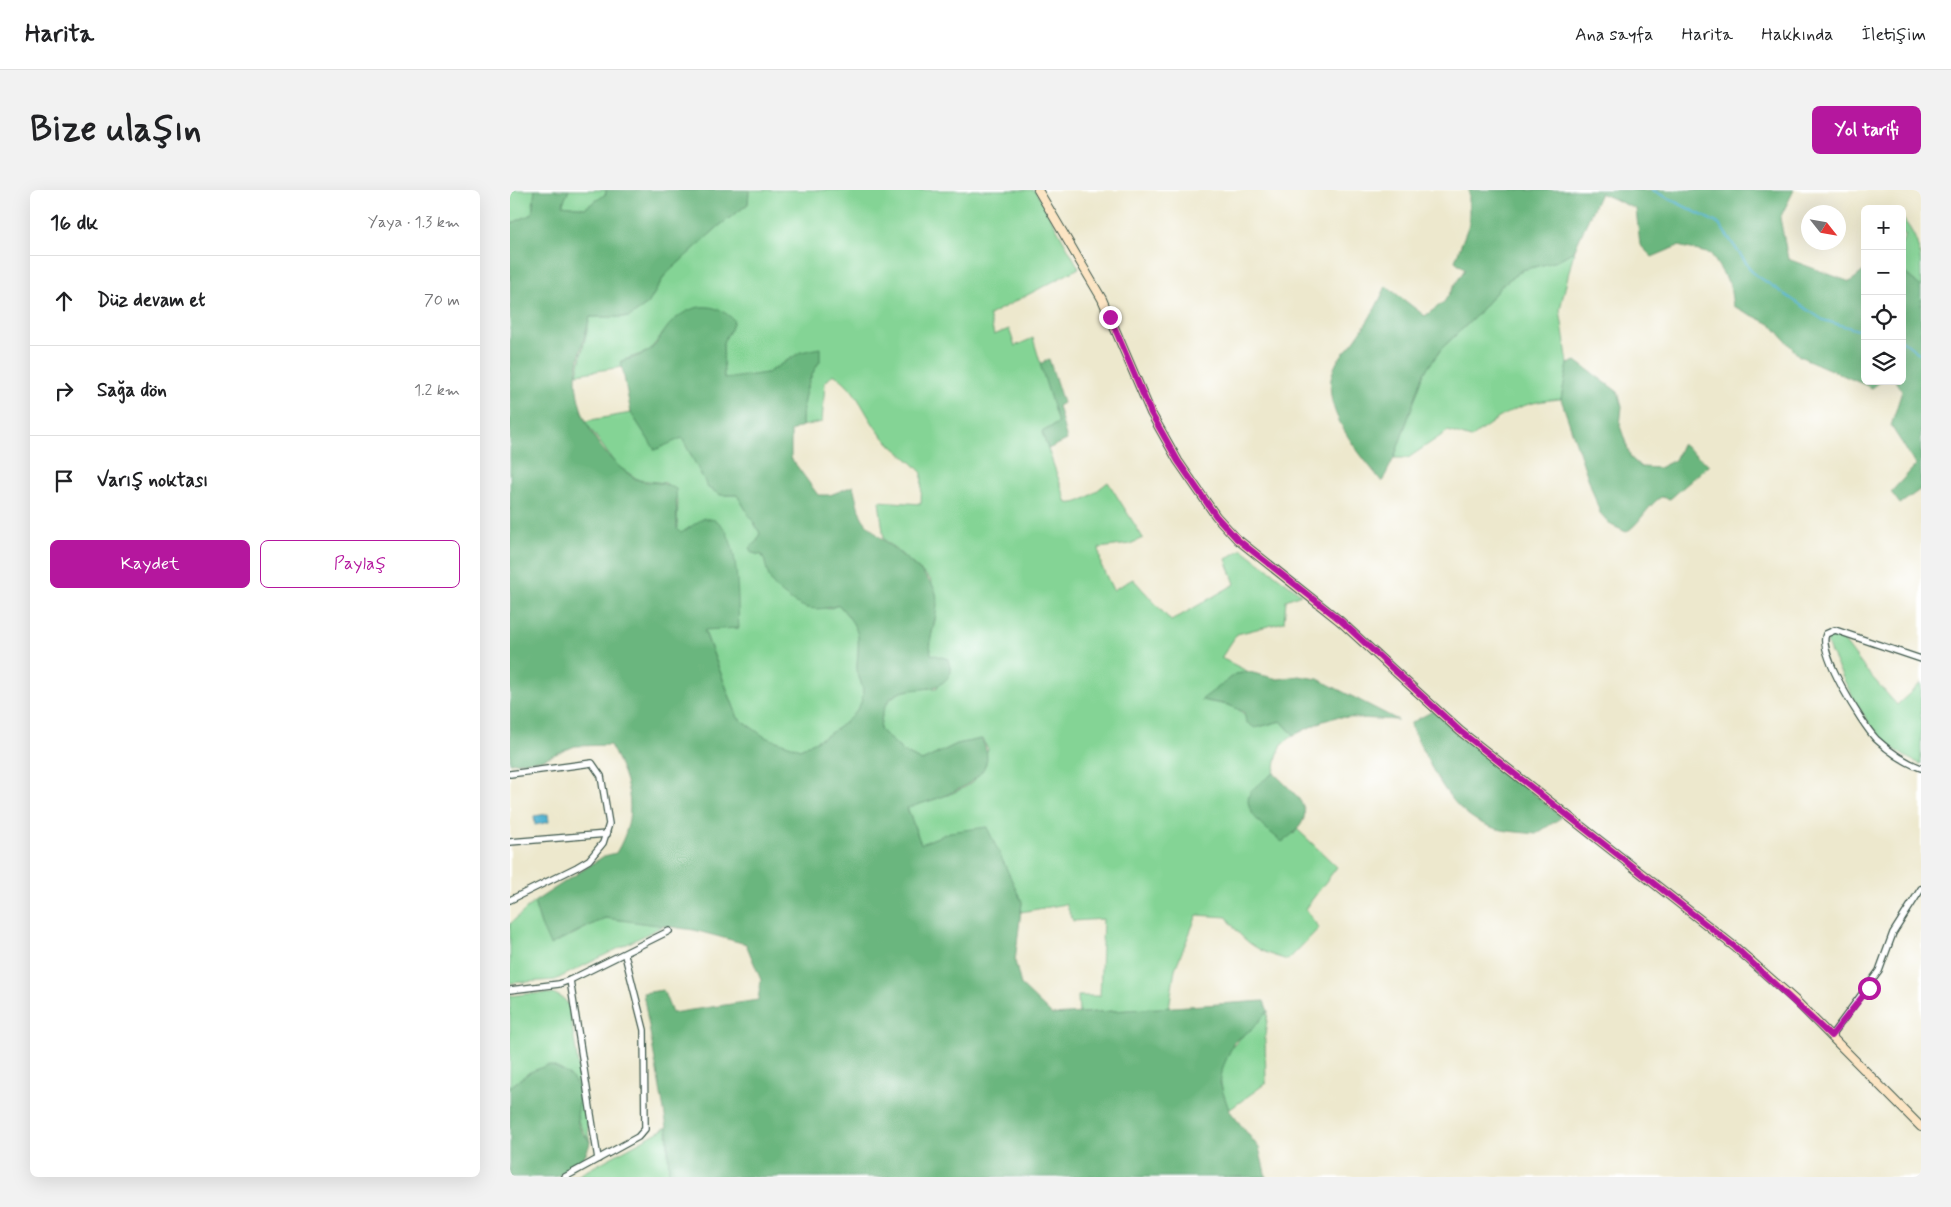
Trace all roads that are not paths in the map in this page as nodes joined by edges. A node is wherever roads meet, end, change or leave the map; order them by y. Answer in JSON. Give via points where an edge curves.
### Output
{"nodes":[{"id":1,"x":1038,"y":190,"type":"edge"},
{"id":2,"x":1921,"y":659,"type":"edge"},
{"id":3,"x":1921,"y":768,"type":"edge"},
{"id":4,"x":510,"y":774,"type":"edge"},
{"id":5,"x":607,"y":834,"type":"junction"},
{"id":6,"x":510,"y":842,"type":"edge"},
{"id":7,"x":1921,"y":889,"type":"edge"},
{"id":8,"x":510,"y":900,"type":"edge"},
{"id":9,"x":669,"y":931,"type":"dead end"},
{"id":10,"x":625,"y":955,"type":"junction"},
{"id":11,"x":570,"y":980,"type":"junction"},
{"id":12,"x":510,"y":990,"type":"edge"},
{"id":13,"x":1831,"y":1036,"type":"junction"},
{"id":14,"x":1921,"y":1127,"type":"edge"},
{"id":15,"x":598,"y":1159,"type":"junction"},
{"id":16,"x":566,"y":1177,"type":"edge"}],
"edges":[{"from":1,"to":13,"type":"street","via":[[1102,299],[1151,413],[1178,461],[1216,516],[1237,539],[1340,620],[1460,731],[1735,947]]},
{"from":2,"to":3,"type":"street","via":[[1836,630],[1824,638],[1825,651],[1833,668],[1875,738],[1896,755]]},
{"from":4,"to":5,"type":"street","via":[[592,763],[600,776],[609,824]]},
{"from":5,"to":6,"type":"street"},
{"from":5,"to":8,"type":"street","via":[[589,860]]},
{"from":7,"to":13,"type":"street","via":[[1893,933],[1879,971]]},
{"from":9,"to":10,"type":"street"},
{"from":10,"to":11,"type":"street"},
{"from":10,"to":15,"type":"street","via":[[644,1030],[646,1126],[638,1137]]},
{"from":11,"to":12,"type":"street"},
{"from":11,"to":15,"type":"street"},
{"from":13,"to":14,"type":"street"},
{"from":15,"to":16,"type":"street"}]}
